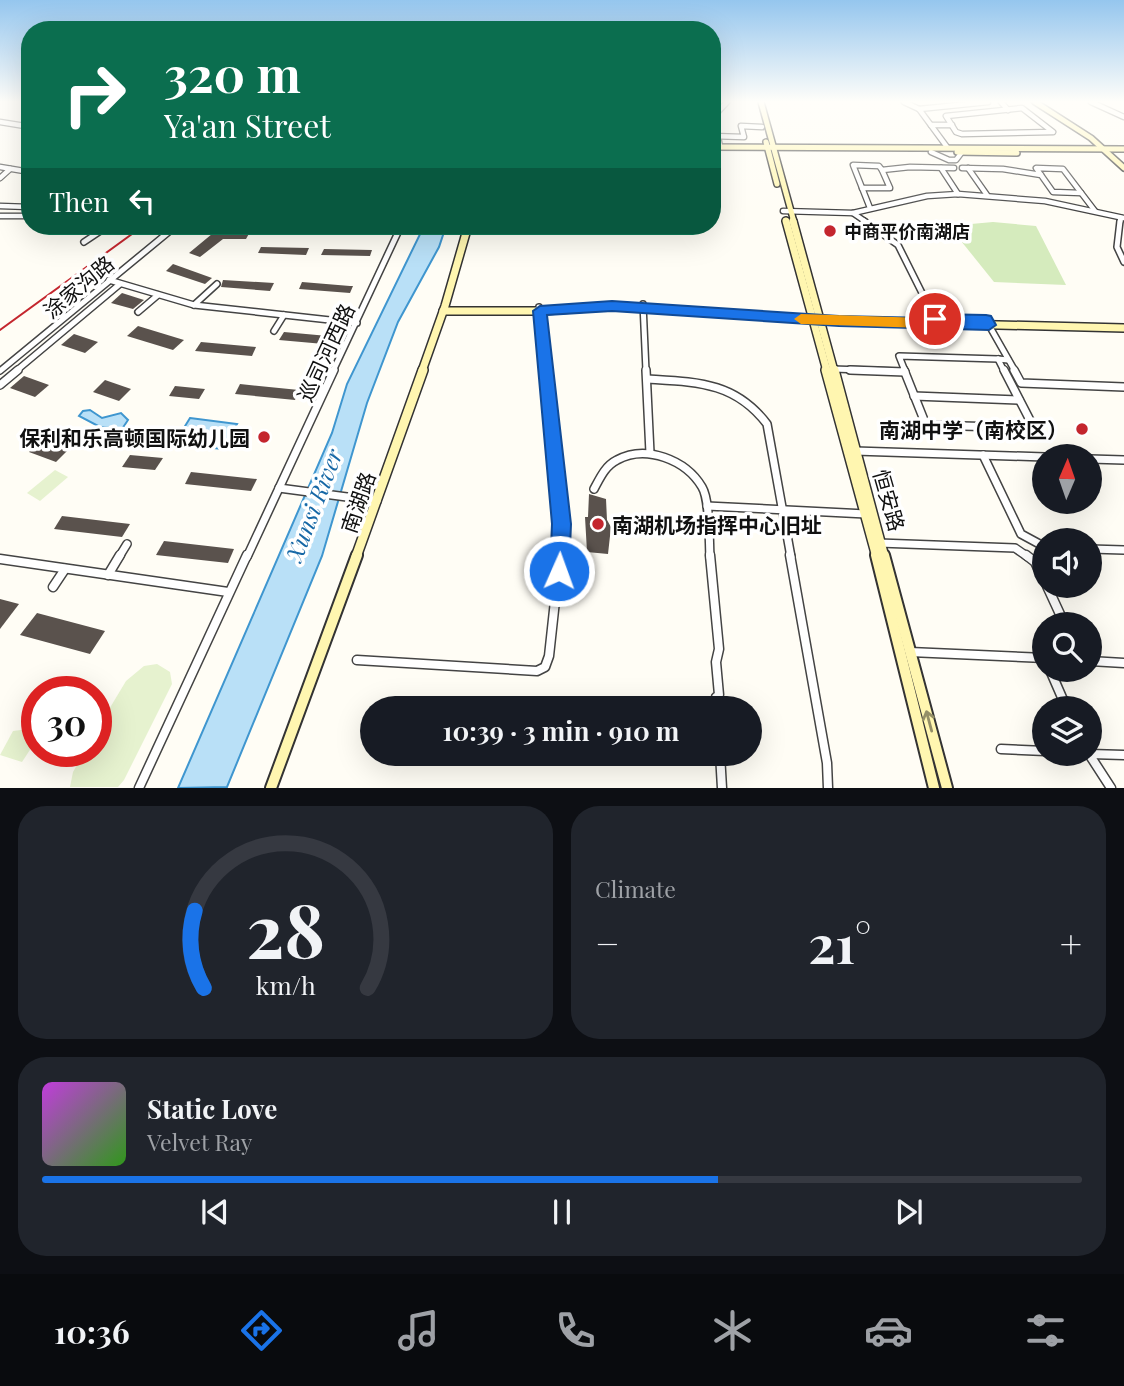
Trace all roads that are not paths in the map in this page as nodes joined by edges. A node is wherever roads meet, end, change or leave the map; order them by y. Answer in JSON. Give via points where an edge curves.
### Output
{"nodes":[{"id":1,"x":767,"y":139,"type":"edge"},
{"id":2,"x":768,"y":139,"type":"edge"},
{"id":3,"x":941,"y":139,"type":"edge"},
{"id":4,"x":1091,"y":139,"type":"edge"},
{"id":5,"x":721,"y":147,"type":"edge"},
{"id":6,"x":947,"y":147,"type":"junction"},
{"id":7,"x":721,"y":148,"type":"edge"},
{"id":8,"x":771,"y":150,"type":"junction"},
{"id":9,"x":1109,"y":151,"type":"junction"},
{"id":10,"x":1124,"y":151,"type":"edge"},
{"id":11,"x":931,"y":152,"type":"junction"},
{"id":12,"x":962,"y":152,"type":"junction"},
{"id":13,"x":949,"y":160,"type":"junction"},
{"id":14,"x":956,"y":160,"type":"junction"},
{"id":15,"x":1124,"y":165,"type":"edge"},
{"id":16,"x":0,"y":167,"type":"edge"},
{"id":17,"x":941,"y":168,"type":"junction"},
{"id":18,"x":954,"y":168,"type":"junction"},
{"id":19,"x":965,"y":168,"type":"junction"},
{"id":20,"x":10,"y":169,"type":"junction"},
{"id":21,"x":882,"y":170,"type":"junction"},
{"id":22,"x":21,"y":171,"type":"edge"},
{"id":23,"x":1041,"y":175,"type":"junction"},
{"id":24,"x":0,"y":178,"type":"edge"},
{"id":25,"x":862,"y":188,"type":"junction"},
{"id":26,"x":1081,"y":193,"type":"junction"},
{"id":27,"x":958,"y":194,"type":"junction"},
{"id":28,"x":987,"y":195,"type":"junction"},
{"id":29,"x":0,"y":206,"type":"edge"},
{"id":30,"x":21,"y":207,"type":"edge"},
{"id":31,"x":870,"y":208,"type":"junction"},
{"id":32,"x":786,"y":211,"type":"junction"},
{"id":33,"x":1095,"y":211,"type":"junction"},
{"id":34,"x":853,"y":213,"type":"junction"},
{"id":35,"x":0,"y":216,"type":"edge"},
{"id":36,"x":21,"y":216,"type":"edge"},
{"id":37,"x":1123,"y":218,"type":"edge"},
{"id":38,"x":94,"y":235,"type":"edge"},
{"id":39,"x":165,"y":235,"type":"edge"},
{"id":40,"x":396,"y":235,"type":"edge"},
{"id":41,"x":465,"y":235,"type":"edge"},
{"id":42,"x":84,"y":242,"type":"dead end"},
{"id":43,"x":1124,"y":262,"type":"edge"},
{"id":44,"x":109,"y":280,"type":"junction"},
{"id":45,"x":120,"y":284,"type":"junction"},
{"id":46,"x":217,"y":284,"type":"dead end"},
{"id":47,"x":158,"y":295,"type":"junction"},
{"id":48,"x":194,"y":305,"type":"junction"},
{"id":49,"x":643,"y":306,"type":"junction"},
{"id":50,"x":444,"y":309,"type":"junction"},
{"id":51,"x":540,"y":309,"type":"junction"},
{"id":52,"x":138,"y":312,"type":"dead end"},
{"id":53,"x":284,"y":315,"type":"junction"},
{"id":54,"x":816,"y":317,"type":"junction"},
{"id":55,"x":935,"y":319,"type":"junction"},
{"id":56,"x":987,"y":322,"type":"junction"},
{"id":57,"x":357,"y":323,"type":"junction"},
{"id":58,"x":1124,"y":325,"type":"edge"},
{"id":59,"x":274,"y":331,"type":"dead end"},
{"id":60,"x":998,"y":359,"type":"junction"},
{"id":61,"x":1008,"y":360,"type":"junction"},
{"id":62,"x":831,"y":369,"type":"junction"},
{"id":63,"x":0,"y":370,"type":"edge"},
{"id":64,"x":905,"y":372,"type":"junction"},
{"id":65,"x":648,"y":379,"type":"junction"},
{"id":66,"x":0,"y":385,"type":"edge"},
{"id":67,"x":1124,"y":387,"type":"edge"},
{"id":68,"x":915,"y":396,"type":"junction"},
{"id":69,"x":1019,"y":400,"type":"junction"},
{"id":70,"x":853,"y":451,"type":"junction"},
{"id":71,"x":650,"y":453,"type":"junction"},
{"id":72,"x":983,"y":455,"type":"junction"},
{"id":73,"x":1032,"y":457,"type":"edge"},
{"id":74,"x":1102,"y":459,"type":"edge"},
{"id":75,"x":1124,"y":460,"type":"edge"},
{"id":76,"x":279,"y":488,"type":"junction"},
{"id":77,"x":594,"y":489,"type":"dead end"},
{"id":78,"x":377,"y":501,"type":"junction"},
{"id":79,"x":707,"y":506,"type":"junction"},
{"id":80,"x":783,"y":509,"type":"junction"},
{"id":81,"x":870,"y":514,"type":"junction"},
{"id":82,"x":1021,"y":534,"type":"junction"},
{"id":83,"x":1032,"y":540,"type":"edge"},
{"id":84,"x":878,"y":543,"type":"junction"},
{"id":85,"x":127,"y":544,"type":"dead end"},
{"id":86,"x":1015,"y":548,"type":"junction"},
{"id":87,"x":1102,"y":549,"type":"edge"},
{"id":88,"x":1124,"y":550,"type":"edge"},
{"id":89,"x":0,"y":559,"type":"edge"},
{"id":90,"x":1032,"y":560,"type":"edge"},
{"id":91,"x":65,"y":569,"type":"junction"},
{"id":92,"x":108,"y":575,"type":"junction"},
{"id":93,"x":53,"y":587,"type":"dead end"},
{"id":94,"x":228,"y":592,"type":"junction"},
{"id":95,"x":907,"y":652,"type":"junction"},
{"id":96,"x":1032,"y":658,"type":"edge"},
{"id":97,"x":357,"y":660,"type":"dead end"},
{"id":98,"x":1102,"y":662,"type":"edge"},
{"id":99,"x":1124,"y":663,"type":"edge"},
{"id":100,"x":718,"y":696,"type":"edge"},
{"id":101,"x":1001,"y":749,"type":"dead end"},
{"id":102,"x":1032,"y":750,"type":"edge"},
{"id":103,"x":1102,"y":754,"type":"edge"},
{"id":104,"x":1124,"y":755,"type":"edge"},
{"id":105,"x":721,"y":766,"type":"edge"},
{"id":106,"x":1097,"y":766,"type":"edge"},
{"id":107,"x":139,"y":788,"type":"edge"},
{"id":108,"x":271,"y":788,"type":"edge"},
{"id":109,"x":722,"y":788,"type":"edge"},
{"id":110,"x":828,"y":788,"type":"edge"},
{"id":111,"x":934,"y":788,"type":"edge"},
{"id":112,"x":947,"y":788,"type":"edge"},
{"id":113,"x":1111,"y":788,"type":"edge"}],
"edges":[{"from":1,"to":8,"type":"main road","name":"恒安路"},
{"from":2,"to":8,"type":"main road","name":"恒安路"},
{"from":3,"to":6,"type":"street"},
{"from":4,"to":9,"type":"main road"},
{"from":5,"to":8,"type":"main road"},
{"from":6,"to":8,"type":"main road"},
{"from":6,"to":9,"type":"main road"},
{"from":7,"to":8,"type":"main road"},
{"from":8,"to":11,"type":"main road"},
{"from":8,"to":32,"type":"main road","name":"恒安路"},
{"from":9,"to":10,"type":"main road"},
{"from":9,"to":12,"type":"main road"},
{"from":9,"to":15,"type":"main road"},
{"from":11,"to":12,"type":"main road"},
{"from":11,"to":13,"type":"street"},
{"from":12,"to":14,"type":"street"},
{"from":13,"to":14,"type":"street"},
{"from":13,"to":18,"type":"street"},
{"from":14,"to":19,"type":"street"},
{"from":16,"to":20,"type":"street"},
{"from":17,"to":18,"type":"street"},
{"from":17,"to":21,"type":"street"},
{"from":17,"to":27,"type":"street"},
{"from":18,"to":19,"type":"street"},
{"from":19,"to":23,"type":"street"},
{"from":19,"to":28,"type":"street"},
{"from":20,"to":22,"type":"street"},
{"from":20,"to":24,"type":"street"},
{"from":21,"to":25,"type":"street","via":[[891,188]]},
{"from":21,"to":25,"type":"street","via":[[853,165]]},
{"from":23,"to":26,"type":"street","via":[[1053,191]]},
{"from":23,"to":26,"type":"street","via":[[1036,168],[1063,169]]},
{"from":25,"to":31,"type":"street"},
{"from":26,"to":33,"type":"street"},
{"from":27,"to":28,"type":"street"},
{"from":27,"to":31,"type":"street","via":[[927,195]]},
{"from":28,"to":33,"type":"street"},
{"from":29,"to":30,"type":"street"},
{"from":31,"to":34,"type":"street"},
{"from":32,"to":34,"type":"street"},
{"from":32,"to":54,"type":"main road","name":"恒安路"},
{"from":33,"to":37,"type":"street"},
{"from":34,"to":55,"type":"street","via":[[898,245]]},
{"from":35,"to":36,"type":"street"},
{"from":37,"to":43,"type":"street","via":[[1116,239]]},
{"from":38,"to":42,"type":"street"},
{"from":39,"to":44,"type":"street","name":"涂家沟路"},
{"from":40,"to":57,"type":"street","name":"巡司河西路"},
{"from":41,"to":50,"type":"main road","name":"南湖路"},
{"from":44,"to":45,"type":"street"},
{"from":44,"to":63,"type":"street","name":"涂家沟路"},
{"from":45,"to":47,"type":"street"},
{"from":45,"to":66,"type":"street"},
{"from":46,"to":48,"type":"street"},
{"from":47,"to":48,"type":"street"},
{"from":47,"to":52,"type":"street"},
{"from":48,"to":53,"type":"street"},
{"from":49,"to":51,"type":"main road"},
{"from":49,"to":54,"type":"main road"},
{"from":49,"to":65,"type":"street"},
{"from":50,"to":51,"type":"main road"},
{"from":50,"to":78,"type":"main road","name":"南湖路"},
{"from":51,"to":97,"type":"street","via":[[561,524],[550,656],[545,667],[537,671]]},
{"from":53,"to":57,"type":"street"},
{"from":53,"to":59,"type":"street"},
{"from":54,"to":55,"type":"main road"},
{"from":54,"to":56,"type":"main road"},
{"from":54,"to":62,"type":"main road","name":"恒安路"},
{"from":55,"to":56,"type":"main road"},
{"from":56,"to":58,"type":"main road"},
{"from":56,"to":61,"type":"street"},
{"from":57,"to":76,"type":"street","name":"巡司河西路"},
{"from":60,"to":61,"type":"street"},
{"from":60,"to":64,"type":"street","via":[[899,356]]},
{"from":60,"to":69,"type":"street"},
{"from":61,"to":67,"type":"street","via":[[1021,383]]},
{"from":62,"to":64,"type":"street"},
{"from":62,"to":70,"type":"main road","name":"恒安路"},
{"from":64,"to":68,"type":"street"},
{"from":65,"to":71,"type":"street"},
{"from":65,"to":80,"type":"street","via":[[712,384],[741,396],[761,414],[771,436]]},
{"from":68,"to":69,"type":"street"},
{"from":68,"to":69,"type":"street","via":[[926,425],[1034,428]]},
{"from":70,"to":72,"type":"street"},
{"from":70,"to":81,"type":"main road","name":"恒安路"},
{"from":71,"to":77,"type":"street","via":[[629,456],[606,467]]},
{"from":71,"to":79,"type":"street","via":[[690,470],[704,490]]},
{"from":72,"to":73,"type":"street"},
{"from":72,"to":82,"type":"street"},
{"from":74,"to":75,"type":"street"},
{"from":76,"to":78,"type":"street"},
{"from":76,"to":94,"type":"street","name":"巡司河西路"},
{"from":78,"to":108,"type":"main road","name":"南湖路"},
{"from":79,"to":80,"type":"street"},
{"from":79,"to":100,"type":"street","via":[[719,649]]},
{"from":80,"to":81,"type":"street"},
{"from":80,"to":110,"type":"street"},
{"from":81,"to":84,"type":"main road","name":"恒安路"},
{"from":82,"to":83,"type":"street"},
{"from":82,"to":86,"type":"street"},
{"from":84,"to":86,"type":"street"},
{"from":84,"to":95,"type":"main road","name":"恒安路"},
{"from":85,"to":92,"type":"street"},
{"from":86,"to":90,"type":"street"},
{"from":87,"to":88,"type":"street"},
{"from":89,"to":91,"type":"street"},
{"from":91,"to":92,"type":"street"},
{"from":91,"to":93,"type":"street"},
{"from":92,"to":94,"type":"street"},
{"from":94,"to":107,"type":"street","name":"巡司河西路"},
{"from":95,"to":96,"type":"street"},
{"from":95,"to":111,"type":"main road","name":"恒安路"},
{"from":112,"to":95,"type":"main road","name":"恒安路","one_way":true},
{"from":98,"to":99,"type":"street"},
{"from":101,"to":102,"type":"street"},
{"from":103,"to":104,"type":"street"},
{"from":105,"to":109,"type":"street"},
{"from":106,"to":113,"type":"street"}]}
